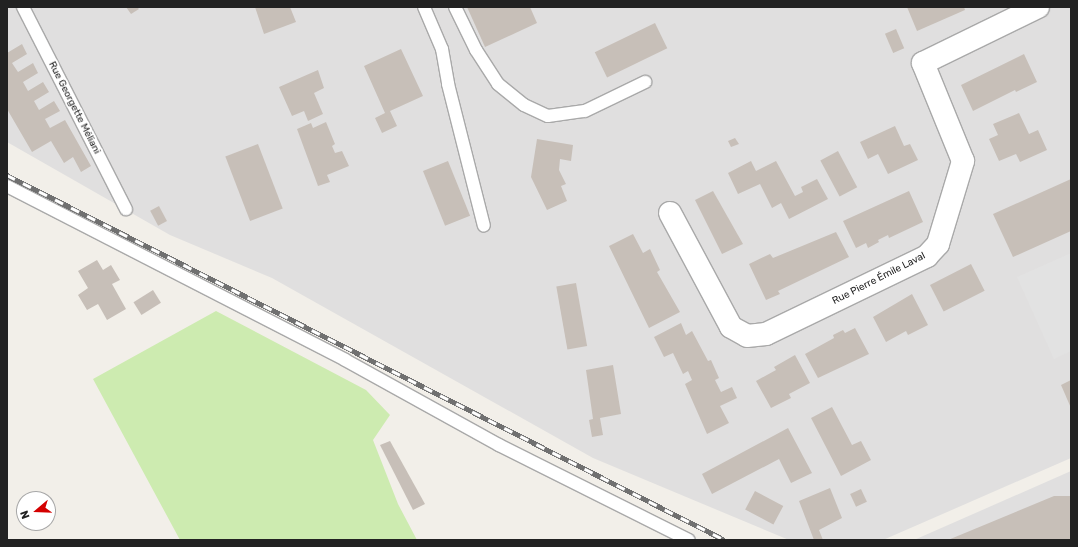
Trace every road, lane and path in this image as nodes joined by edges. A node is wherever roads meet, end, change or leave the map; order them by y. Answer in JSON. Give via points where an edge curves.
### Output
{"nodes":[{"id":1,"x":23,"y":7,"type":"edge"},
{"id":2,"x":424,"y":7,"type":"edge"},
{"id":3,"x":455,"y":7,"type":"edge"},
{"id":4,"x":1038,"y":7,"type":"edge"},
{"id":5,"x":645,"y":82,"type":"dead end"},
{"id":6,"x":7,"y":186,"type":"edge"},
{"id":7,"x":126,"y":209,"type":"dead end"},
{"id":8,"x":670,"y":213,"type":"dead end"},
{"id":9,"x":484,"y":226,"type":"dead end"},
{"id":10,"x":689,"y":540,"type":"edge"}],
"edges":[{"from":1,"to":7,"type":"lane","name":"Rue Georgette Méliani"},
{"from":2,"to":9,"type":"lane","via":[[442,49],[448,84]]},
{"from":3,"to":5,"type":"lane","via":[[476,50],[498,84],[524,105],[548,116],[585,111]]},
{"from":4,"to":8,"type":"street","name":"Rue Pierre Émile Laval","via":[[923,63],[963,161],[938,244],[927,256],[766,334],[747,336],[731,327]]},
{"from":6,"to":10,"type":"lane","via":[[345,360],[499,445]]}]}
